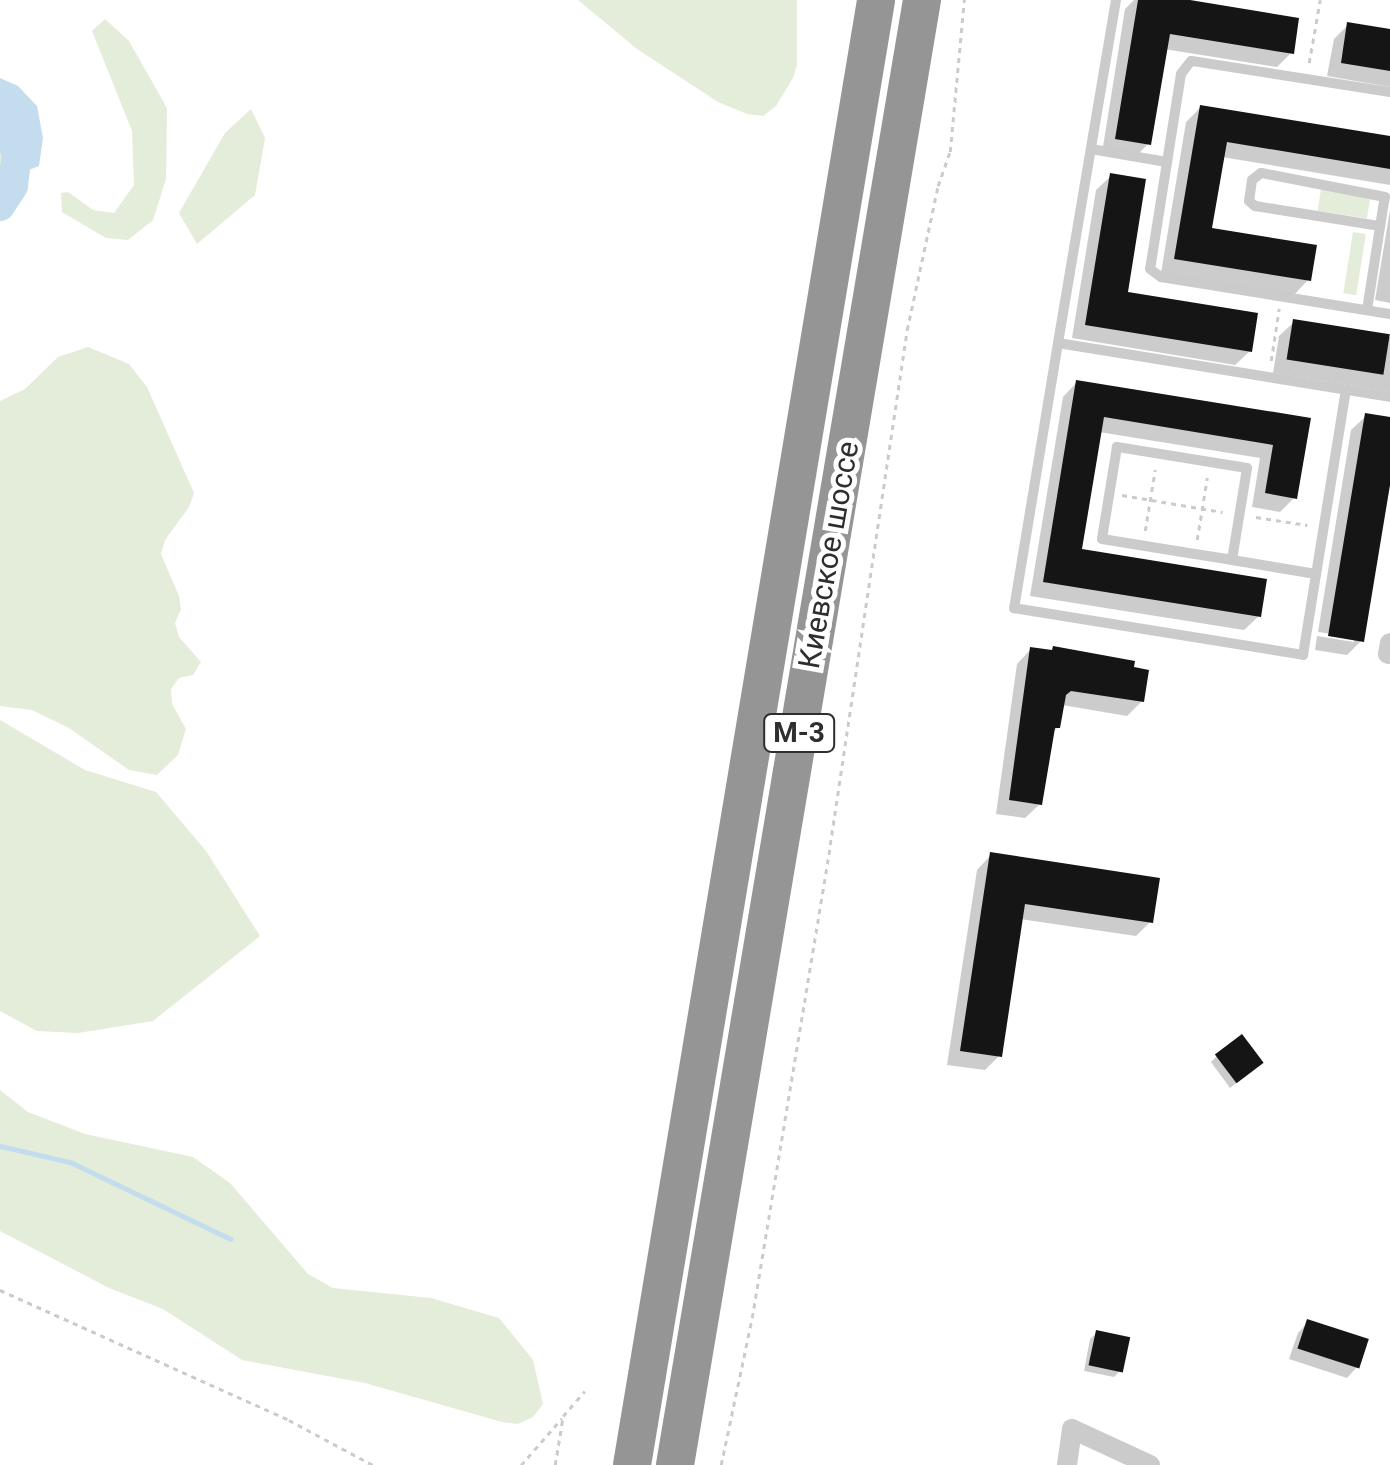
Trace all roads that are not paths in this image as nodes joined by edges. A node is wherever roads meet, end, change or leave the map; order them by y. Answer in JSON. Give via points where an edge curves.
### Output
{"nodes":[{"id":1,"x":876,"y":0,"type":"edge"},
{"id":2,"x":922,"y":0,"type":"edge"},
{"id":3,"x":1116,"y":0,"type":"edge"},
{"id":4,"x":1390,"y":92,"type":"edge"},
{"id":5,"x":1091,"y":150,"type":"junction"},
{"id":6,"x":1166,"y":162,"type":"junction"},
{"id":7,"x":1380,"y":226,"type":"junction"},
{"id":8,"x":1367,"y":310,"type":"junction"},
{"id":9,"x":1390,"y":314,"type":"edge"},
{"id":10,"x":1058,"y":342,"type":"junction"},
{"id":11,"x":1346,"y":390,"type":"junction"},
{"id":12,"x":1390,"y":397,"type":"edge"},
{"id":13,"x":1232,"y":560,"type":"junction"},
{"id":14,"x":1316,"y":574,"type":"junction"},
{"id":15,"x":632,"y":1465,"type":"edge"},
{"id":16,"x":675,"y":1465,"type":"edge"},
{"id":17,"x":1067,"y":1465,"type":"edge"},
{"id":18,"x":1150,"y":1465,"type":"edge"}],
"edges":[{"from":1,"to":15,"type":"highway","name":"Киевское шоссе","number":"М-3"},
{"from":2,"to":16,"type":"highway","name":"Киевское шоссе","number":"М-3"},
{"from":3,"to":5,"type":"lane"},
{"from":4,"to":6,"type":"lane","via":[[1191,60],[1181,74]]},
{"from":5,"to":6,"type":"lane"},
{"from":5,"to":10,"type":"lane"},
{"from":6,"to":8,"type":"lane","via":[[1150,262],[1154,274]]},
{"from":7,"to":7,"type":"lane","via":[[1384,197],[1377,192],[1261,173],[1252,180],[1249,201],[1255,206]]},
{"from":7,"to":8,"type":"lane"},
{"from":8,"to":9,"type":"lane"},
{"from":10,"to":11,"type":"lane"},
{"from":10,"to":14,"type":"lane","via":[[1014,608],[1302,655]]},
{"from":11,"to":12,"type":"lane"},
{"from":11,"to":14,"type":"lane"},
{"from":13,"to":13,"type":"lane","via":[[1247,468],[1116,447],[1102,540]]},
{"from":13,"to":14,"type":"lane"},
{"from":17,"to":18,"type":"street","via":[[1072,1430]]}]}
